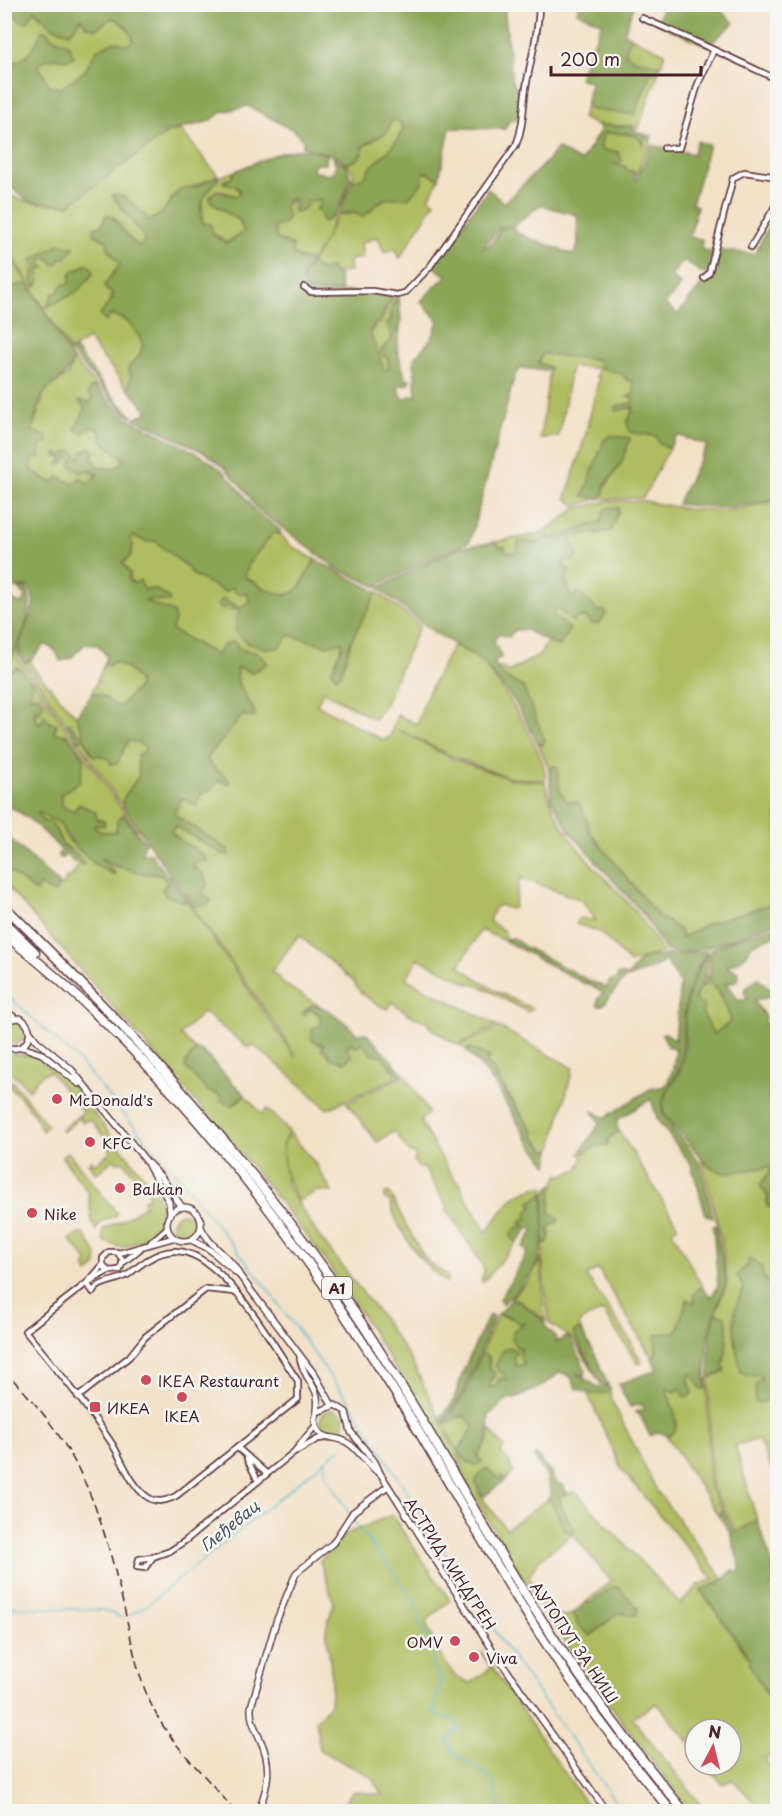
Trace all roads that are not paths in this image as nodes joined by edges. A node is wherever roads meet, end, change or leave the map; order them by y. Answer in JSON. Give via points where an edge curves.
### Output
{"nodes":[{"id":1,"x":539,"y":4,"type":"edge"},
{"id":2,"x":642,"y":18,"type":"dead end"},
{"id":3,"x":713,"y":52,"type":"junction"},
{"id":4,"x":777,"y":80,"type":"edge"},
{"id":5,"x":664,"y":148,"type":"dead end"},
{"id":6,"x":777,"y":177,"type":"edge"},
{"id":7,"x":777,"y":201,"type":"edge"},
{"id":8,"x":751,"y":247,"type":"dead end"},
{"id":9,"x":704,"y":278,"type":"dead end"},
{"id":10,"x":304,"y":287,"type":"dead end"},
{"id":11,"x":4,"y":906,"type":"edge"},
{"id":12,"x":4,"y":922,"type":"edge"},
{"id":13,"x":4,"y":934,"type":"edge"},
{"id":14,"x":94,"y":1009,"type":"junction"},
{"id":15,"x":4,"y":1012,"type":"edge"},
{"id":16,"x":13,"y":1017,"type":"junction"},
{"id":17,"x":4,"y":1020,"type":"edge"},
{"id":18,"x":30,"y":1032,"type":"junction"},
{"id":19,"x":4,"y":1046,"type":"edge"},
{"id":20,"x":22,"y":1047,"type":"junction"},
{"id":21,"x":83,"y":1086,"type":"junction"},
{"id":22,"x":147,"y":1162,"type":"junction"},
{"id":23,"x":182,"y":1208,"type":"junction"},
{"id":24,"x":170,"y":1214,"type":"junction"},
{"id":25,"x":201,"y":1227,"type":"junction"},
{"id":26,"x":167,"y":1228,"type":"junction"},
{"id":27,"x":173,"y":1238,"type":"junction"},
{"id":28,"x":191,"y":1240,"type":"junction"},
{"id":29,"x":151,"y":1242,"type":"junction"},
{"id":30,"x":142,"y":1247,"type":"junction"},
{"id":31,"x":119,"y":1253,"type":"junction"},
{"id":32,"x":123,"y":1263,"type":"junction"},
{"id":33,"x":103,"y":1265,"type":"junction"},
{"id":34,"x":108,"y":1271,"type":"junction"},
{"id":35,"x":240,"y":1276,"type":"junction"},
{"id":36,"x":87,"y":1283,"type":"junction"},
{"id":37,"x":235,"y":1292,"type":"junction"},
{"id":38,"x":300,"y":1357,"type":"junction"},
{"id":39,"x":78,"y":1397,"type":"junction"},
{"id":40,"x":332,"y":1405,"type":"junction"},
{"id":41,"x":320,"y":1411,"type":"junction"},
{"id":42,"x":316,"y":1425,"type":"junction"},
{"id":43,"x":349,"y":1425,"type":"junction"},
{"id":44,"x":326,"y":1438,"type":"junction"},
{"id":45,"x":335,"y":1438,"type":"junction"},
{"id":46,"x":238,"y":1448,"type":"junction"},
{"id":47,"x":294,"y":1452,"type":"junction"},
{"id":48,"x":247,"y":1458,"type":"junction"},
{"id":49,"x":380,"y":1473,"type":"junction"},
{"id":50,"x":267,"y":1474,"type":"junction"},
{"id":51,"x":258,"y":1481,"type":"junction"},
{"id":52,"x":387,"y":1486,"type":"junction"},
{"id":53,"x":153,"y":1557,"type":"dead end"},
{"id":54,"x":258,"y":1812,"type":"edge"},
{"id":55,"x":607,"y":1812,"type":"edge"},
{"id":56,"x":672,"y":1812,"type":"edge"},
{"id":57,"x":685,"y":1812,"type":"edge"}],
"edges":[{"from":1,"to":10,"type":"street","via":[[521,134],[501,169],[429,268],[397,295],[372,291],[311,292]]},
{"from":2,"to":3,"type":"street"},
{"from":3,"to":4,"type":"street","via":[[735,58]]},
{"from":3,"to":5,"type":"street","via":[[698,84],[679,148]]},
{"from":6,"to":9,"type":"street","via":[[744,172],[733,178],[711,265]]},
{"from":7,"to":8,"type":"street"},
{"from":11,"to":57,"type":"highway","name":"АУТОПУТ ЗА НИШ","number":"A1","via":[[159,1064],[243,1164],[360,1321],[565,1655]]},
{"from":12,"to":14,"type":"highway","number":"A1"},
{"from":13,"to":14,"type":"highway"},
{"from":14,"to":56,"type":"highway","name":"АУТОПУТ ЗА НИШ","number":"A1","via":[[165,1084],[266,1208],[352,1328],[570,1679]]},
{"from":15,"to":16,"type":"street"},
{"from":16,"to":17,"type":"street"},
{"from":16,"to":18,"type":"street","via":[[23,1019]]},
{"from":18,"to":20,"type":"street"},
{"from":18,"to":21,"type":"street","via":[[72,1070]]},
{"from":19,"to":20,"type":"street"},
{"from":20,"to":21,"type":"street","via":[[42,1054]]},
{"from":21,"to":22,"type":"street"},
{"from":22,"to":23,"type":"street"},
{"from":22,"to":24,"type":"street","via":[[169,1202]]},
{"from":23,"to":24,"type":"street"},
{"from":23,"to":25,"type":"street","via":[[194,1211]]},
{"from":24,"to":26,"type":"street"},
{"from":25,"to":28,"type":"street"},
{"from":25,"to":35,"type":"street","name":"АСТРИД ЛИНДГРЕН"},
{"from":26,"to":27,"type":"street"},
{"from":26,"to":29,"type":"street"},
{"from":27,"to":28,"type":"street"},
{"from":27,"to":29,"type":"street"},
{"from":28,"to":35,"type":"street","name":"АСТРИД ЛИНДГРЕН","via":[[209,1249]]},
{"from":29,"to":30,"type":"street"},
{"from":30,"to":31,"type":"street"},
{"from":30,"to":32,"type":"street"},
{"from":31,"to":32,"type":"street"},
{"from":31,"to":33,"type":"street","via":[[106,1253]]},
{"from":32,"to":34,"type":"street","via":[[117,1271]]},
{"from":33,"to":34,"type":"street"},
{"from":33,"to":36,"type":"street"},
{"from":34,"to":36,"type":"street"},
{"from":35,"to":38,"type":"street","name":"АСТРИД ЛИНДГРЕН"},
{"from":36,"to":37,"type":"street","via":[[93,1292],[99,1285],[124,1277],[146,1260],[178,1251],[210,1265]]},
{"from":36,"to":39,"type":"street","via":[[26,1331]]},
{"from":37,"to":39,"type":"street","via":[[206,1289],[145,1336],[129,1357]]},
{"from":37,"to":46,"type":"street","via":[[300,1388],[295,1403]]},
{"from":38,"to":40,"type":"street","name":"АСТРИД ЛИНДГРЕН"},
{"from":38,"to":41,"type":"street","name":"АСТРИД ЛИНДГРЕН","via":[[317,1392]]},
{"from":39,"to":46,"type":"street","via":[[138,1488],[152,1500],[176,1496]]},
{"from":40,"to":41,"type":"street"},
{"from":40,"to":43,"type":"street","name":"АСТРИД ЛИНДГРЕН","via":[[346,1412]]},
{"from":41,"to":42,"type":"street"},
{"from":42,"to":44,"type":"street"},
{"from":42,"to":47,"type":"street"},
{"from":43,"to":45,"type":"street","via":[[345,1433]]},
{"from":43,"to":49,"type":"street","name":"АСТРИД ЛИНДГРЕН"},
{"from":44,"to":45,"type":"street"},
{"from":44,"to":47,"type":"street"},
{"from":45,"to":49,"type":"street","name":"АСТРИД ЛИНДГРЕН","via":[[348,1443]]},
{"from":46,"to":48,"type":"street"},
{"from":47,"to":50,"type":"street"},
{"from":48,"to":50,"type":"street"},
{"from":48,"to":51,"type":"street"},
{"from":49,"to":52,"type":"street","name":"АСТРИД ЛИНДГРЕН"},
{"from":50,"to":51,"type":"street"},
{"from":51,"to":53,"type":"street","via":[[185,1541]]},
{"from":52,"to":54,"type":"street","via":[[352,1512],[333,1543],[293,1577],[257,1681],[251,1718],[269,1768],[267,1789]]},
{"from":52,"to":55,"type":"street","name":"АСТРИД ЛИНДГРЕН","via":[[492,1649]]}]}
